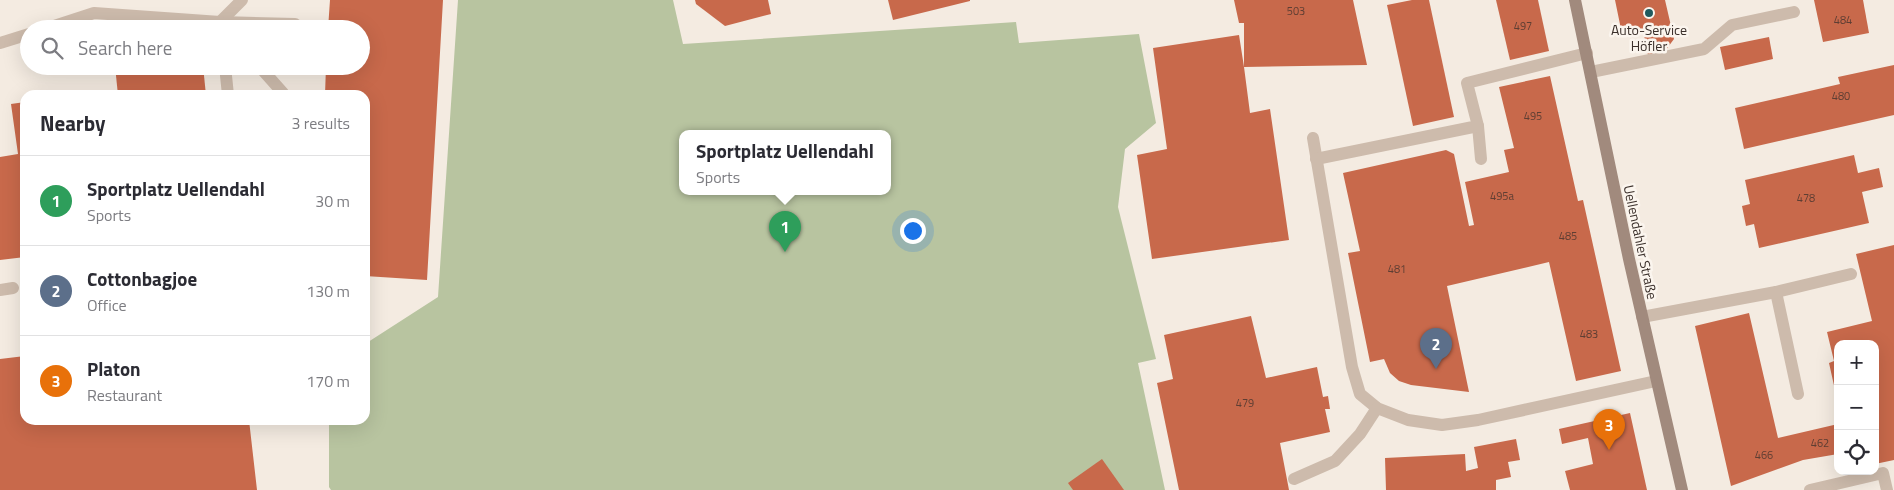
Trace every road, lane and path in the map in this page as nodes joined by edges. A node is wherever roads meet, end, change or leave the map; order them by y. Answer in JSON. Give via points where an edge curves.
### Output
{"nodes":[{"id":1,"x":242,"y":0,"type":"edge"},
{"id":2,"x":1575,"y":0,"type":"edge"},
{"id":3,"x":1794,"y":12,"type":"dead end"},
{"id":4,"x":73,"y":20,"type":"edge"},
{"id":5,"x":158,"y":20,"type":"edge"},
{"id":6,"x":227,"y":20,"type":"edge"},
{"id":7,"x":20,"y":37,"type":"edge"},
{"id":8,"x":0,"y":43,"type":"edge"},
{"id":9,"x":1587,"y":53,"type":"junction"},
{"id":10,"x":1592,"y":72,"type":"junction"},
{"id":11,"x":226,"y":75,"type":"edge"},
{"id":12,"x":267,"y":75,"type":"edge"},
{"id":13,"x":227,"y":90,"type":"edge"},
{"id":14,"x":280,"y":90,"type":"edge"},
{"id":15,"x":1478,"y":126,"type":"junction"},
{"id":16,"x":1312,"y":138,"type":"dead end"},
{"id":17,"x":1316,"y":159,"type":"junction"},
{"id":18,"x":1481,"y":159,"type":"dead end"},
{"id":19,"x":1851,"y":274,"type":"dead end"},
{"id":20,"x":1776,"y":292,"type":"junction"},
{"id":21,"x":1642,"y":317,"type":"junction"},
{"id":22,"x":1656,"y":381,"type":"junction"},
{"id":23,"x":1798,"y":394,"type":"dead end"},
{"id":24,"x":1378,"y":408,"type":"junction"},
{"id":25,"x":1294,"y":479,"type":"dead end"},
{"id":26,"x":1682,"y":490,"type":"edge"},
{"id":27,"x":1810,"y":490,"type":"edge"},
{"id":28,"x":1887,"y":490,"type":"edge"}],
"edges":[{"from":1,"to":6,"type":"lane"},
{"from":2,"to":9,"type":"main road","name":"Uellendahler Straße"},
{"from":3,"to":10,"type":"lane","via":[[1732,25],[1704,49]]},
{"from":4,"to":5,"type":"lane","via":[[94,13]]},
{"from":7,"to":8,"type":"lane"},
{"from":9,"to":10,"type":"main road","name":"Uellendahler Straße"},
{"from":9,"to":15,"type":"lane","via":[[1467,83]]},
{"from":10,"to":21,"type":"main road","name":"Uellendahler Straße"},
{"from":11,"to":13,"type":"lane"},
{"from":12,"to":14,"type":"lane"},
{"from":15,"to":17,"type":"lane"},
{"from":15,"to":18,"type":"lane"},
{"from":16,"to":17,"type":"lane"},
{"from":17,"to":24,"type":"lane","via":[[1352,367],[1360,394]]},
{"from":19,"to":20,"type":"lane"},
{"from":20,"to":21,"type":"lane"},
{"from":20,"to":23,"type":"lane"},
{"from":21,"to":22,"type":"main road","name":"Uellendahler Straße"},
{"from":22,"to":24,"type":"lane","via":[[1442,425],[1408,420]]},
{"from":22,"to":26,"type":"main road","name":"Uellendahler Straße"},
{"from":24,"to":25,"type":"lane","via":[[1335,461]]},
{"from":27,"to":28,"type":"lane","via":[[1883,473]]}]}
